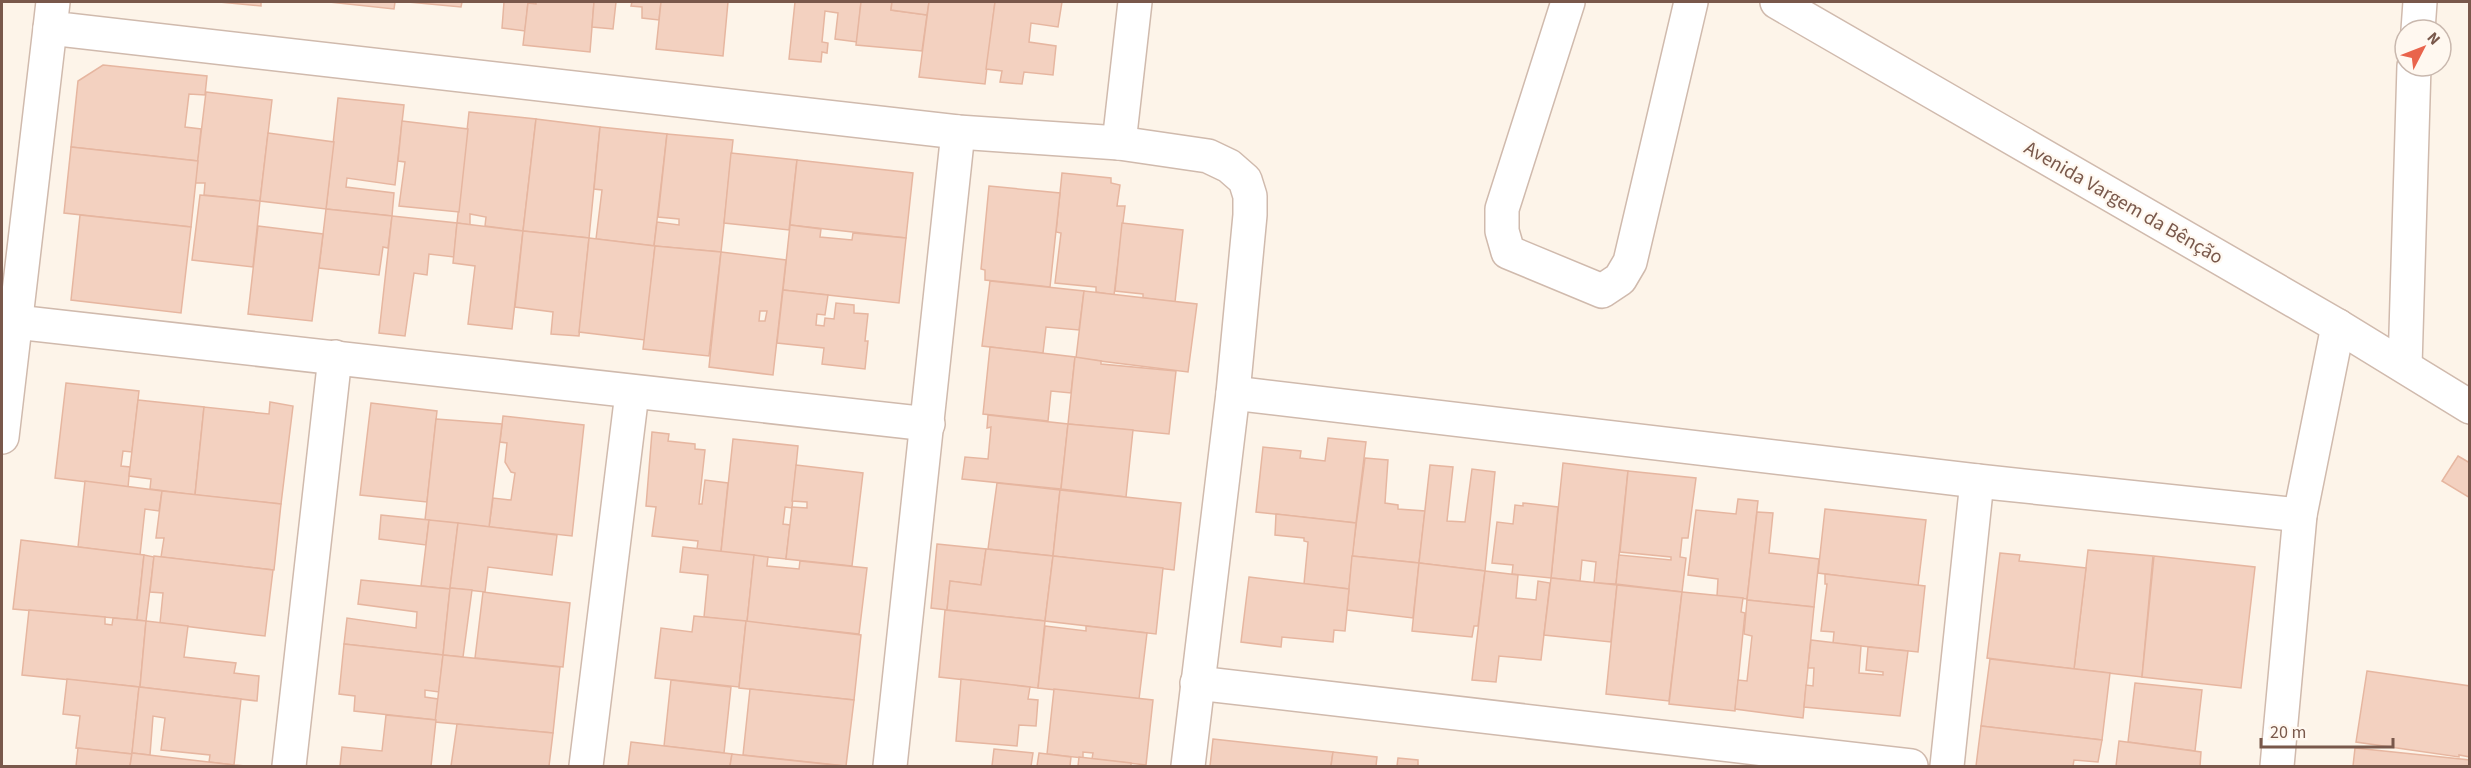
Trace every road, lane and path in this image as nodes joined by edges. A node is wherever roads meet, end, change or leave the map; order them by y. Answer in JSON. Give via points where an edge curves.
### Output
{"nodes":[{"id":1,"x":1135,"y":2,"type":"edge"},
{"id":2,"x":1568,"y":2,"type":"edge"},
{"id":3,"x":1691,"y":2,"type":"edge"},
{"id":4,"x":1777,"y":2,"type":"edge"},
{"id":5,"x":2420,"y":2,"type":"edge"},
{"id":6,"x":52,"y":15,"type":"edge"},
{"id":7,"x":2419,"y":18,"type":"edge"},
{"id":8,"x":2415,"y":78,"type":"edge"},
{"id":9,"x":958,"y":132,"type":"junction"},
{"id":10,"x":1119,"y":143,"type":"junction"},
{"id":11,"x":16,"y":322,"type":"junction"},
{"id":12,"x":2338,"y":326,"type":"junction"},
{"id":13,"x":335,"y":357,"type":"junction"},
{"id":14,"x":2405,"y":366,"type":"junction"},
{"id":15,"x":632,"y":393,"type":"junction"},
{"id":16,"x":1233,"y":393,"type":"junction"},
{"id":17,"x":2469,"y":407,"type":"edge"},
{"id":18,"x":928,"y":424,"type":"junction"},
{"id":19,"x":2,"y":437,"type":"edge"},
{"id":20,"x":1977,"y":481,"type":"junction"},
{"id":21,"x":2300,"y":515,"type":"junction"},
{"id":22,"x":1197,"y":683,"type":"junction"},
{"id":23,"x":289,"y":766,"type":"edge"},
{"id":24,"x":586,"y":766,"type":"edge"},
{"id":25,"x":890,"y":766,"type":"edge"},
{"id":26,"x":1188,"y":766,"type":"edge"},
{"id":27,"x":1911,"y":766,"type":"edge"},
{"id":28,"x":1947,"y":766,"type":"edge"},
{"id":29,"x":2277,"y":766,"type":"edge"}],
"edges":[{"from":1,"to":10,"type":"street"},
{"from":2,"to":3,"type":"street","via":[[1502,209],[1502,231],[1508,252],[1602,291],[1620,279],[1630,262]]},
{"from":4,"to":12,"type":"street","name":"Avenida Vargem da Bênção"},
{"from":5,"to":7,"type":"street"},
{"from":6,"to":9,"type":"street"},
{"from":6,"to":11,"type":"street"},
{"from":8,"to":14,"type":"street"},
{"from":9,"to":10,"type":"street"},
{"from":9,"to":18,"type":"street"},
{"from":10,"to":16,"type":"street","via":[[1208,156],[1229,166],[1245,180],[1250,215]]},
{"from":11,"to":13,"type":"street"},
{"from":11,"to":19,"type":"street"},
{"from":12,"to":14,"type":"street","name":"Avenida Vargem da Bênção"},
{"from":12,"to":21,"type":"street"},
{"from":13,"to":15,"type":"street"},
{"from":13,"to":23,"type":"street"},
{"from":14,"to":17,"type":"street","name":"Avenida Vargem da Bênção"},
{"from":15,"to":18,"type":"street"},
{"from":15,"to":24,"type":"street"},
{"from":16,"to":20,"type":"street"},
{"from":16,"to":22,"type":"street"},
{"from":18,"to":25,"type":"street"},
{"from":20,"to":21,"type":"street"},
{"from":20,"to":28,"type":"street"},
{"from":21,"to":29,"type":"street"},
{"from":22,"to":26,"type":"street"},
{"from":22,"to":27,"type":"street"}]}
